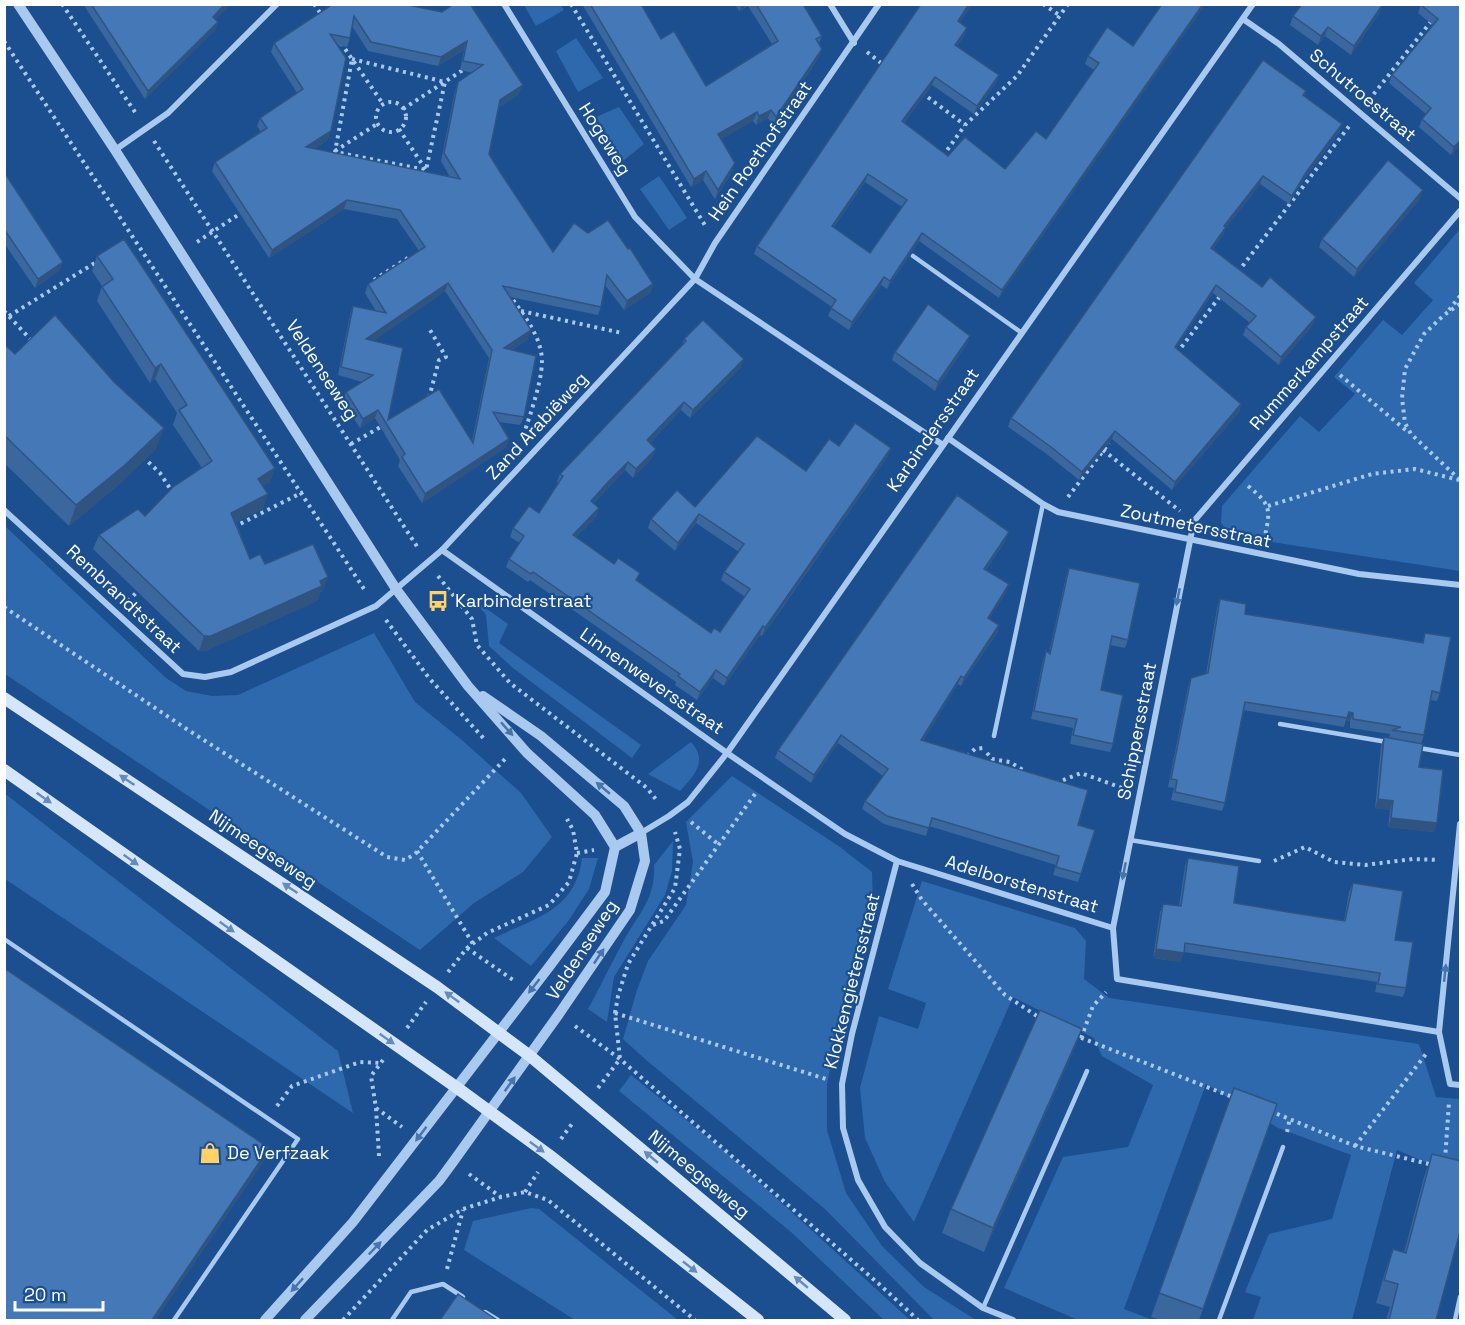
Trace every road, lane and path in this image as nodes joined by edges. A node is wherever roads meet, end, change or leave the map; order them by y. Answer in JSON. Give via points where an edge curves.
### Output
{"nodes":[{"id":1,"x":18,"y":4,"type":"edge"},
{"id":2,"x":62,"y":4,"type":"edge"},
{"id":3,"x":277,"y":4,"type":"edge"},
{"id":4,"x":314,"y":4,"type":"edge"},
{"id":5,"x":504,"y":4,"type":"edge"},
{"id":6,"x":571,"y":4,"type":"edge"},
{"id":7,"x":830,"y":4,"type":"edge"},
{"id":8,"x":879,"y":4,"type":"edge"},
{"id":9,"x":1043,"y":4,"type":"edge"},
{"id":10,"x":1068,"y":4,"type":"edge"},
{"id":11,"x":1253,"y":4,"type":"edge"},
{"id":12,"x":1437,"y":14,"type":"edge"},
{"id":13,"x":1059,"y":15,"type":"junction"},
{"id":14,"x":1243,"y":19,"type":"junction"},
{"id":15,"x":327,"y":23,"type":"edge"},
{"id":16,"x":4,"y":41,"type":"edge"},
{"id":17,"x":340,"y":41,"type":"edge"},
{"id":18,"x":854,"y":43,"type":"junction"},
{"id":19,"x":352,"y":59,"type":"junction"},
{"id":20,"x":474,"y":63,"type":"edge"},
{"id":21,"x":891,"y":70,"type":"edge"},
{"id":22,"x":445,"y":82,"type":"junction"},
{"id":23,"x":919,"y":91,"type":"edge"},
{"id":24,"x":383,"y":104,"type":"junction"},
{"id":25,"x":403,"y":109,"type":"junction"},
{"id":26,"x":1359,"y":112,"type":"junction"},
{"id":27,"x":377,"y":124,"type":"junction"},
{"id":28,"x":965,"y":124,"type":"junction"},
{"id":29,"x":146,"y":129,"type":"junction"},
{"id":30,"x":399,"y":129,"type":"junction"},
{"id":31,"x":115,"y":150,"type":"junction"},
{"id":32,"x":335,"y":152,"type":"junction"},
{"id":33,"x":325,"y":158,"type":"edge"},
{"id":34,"x":942,"y":159,"type":"edge"},
{"id":35,"x":426,"y":170,"type":"junction"},
{"id":36,"x":432,"y":179,"type":"edge"},
{"id":37,"x":1461,"y":198,"type":"edge"},
{"id":38,"x":250,"y":207,"type":"edge"},
{"id":39,"x":1461,"y":211,"type":"edge"},
{"id":40,"x":213,"y":232,"type":"junction"},
{"id":41,"x":135,"y":237,"type":"junction"},
{"id":42,"x":126,"y":243,"type":"edge"},
{"id":43,"x":715,"y":243,"type":"junction"},
{"id":44,"x":181,"y":252,"type":"junction"},
{"id":45,"x":417,"y":252,"type":"edge"},
{"id":46,"x":106,"y":256,"type":"edge"},
{"id":47,"x":913,"y":256,"type":"edge"},
{"id":48,"x":695,"y":279,"type":"junction"},
{"id":49,"x":374,"y":280,"type":"edge"},
{"id":50,"x":1231,"y":281,"type":"edge"},
{"id":51,"x":508,"y":291,"type":"edge"},
{"id":52,"x":1224,"y":291,"type":"edge"},
{"id":53,"x":1461,"y":296,"type":"edge"},
{"id":54,"x":1461,"y":304,"type":"edge"},
{"id":55,"x":4,"y":311,"type":"edge"},
{"id":56,"x":521,"y":311,"type":"junction"},
{"id":57,"x":1444,"y":315,"type":"junction"},
{"id":58,"x":9,"y":316,"type":"junction"},
{"id":59,"x":430,"y":330,"type":"dead end"},
{"id":60,"x":1022,"y":333,"type":"junction"},
{"id":61,"x":641,"y":337,"type":"junction"},
{"id":62,"x":39,"y":348,"type":"edge"},
{"id":63,"x":1174,"y":356,"type":"edge"},
{"id":64,"x":1328,"y":365,"type":"junction"},
{"id":65,"x":420,"y":404,"type":"edge"},
{"id":66,"x":390,"y":421,"type":"edge"},
{"id":67,"x":1411,"y":434,"type":"junction"},
{"id":68,"x":948,"y":438,"type":"junction"},
{"id":69,"x":1110,"y":441,"type":"edge"},
{"id":70,"x":351,"y":444,"type":"junction"},
{"id":71,"x":943,"y":445,"type":"junction"},
{"id":72,"x":1103,"y":450,"type":"junction"},
{"id":73,"x":136,"y":451,"type":"edge"},
{"id":74,"x":512,"y":474,"type":"junction"},
{"id":75,"x":1234,"y":474,"type":"junction"},
{"id":76,"x":1461,"y":481,"type":"edge"},
{"id":77,"x":303,"y":492,"type":"junction"},
{"id":78,"x":179,"y":500,"type":"edge"},
{"id":79,"x":1043,"y":504,"type":"junction"},
{"id":80,"x":1268,"y":506,"type":"junction"},
{"id":81,"x":4,"y":510,"type":"edge"},
{"id":82,"x":1057,"y":512,"type":"junction"},
{"id":83,"x":1194,"y":522,"type":"junction"},
{"id":84,"x":228,"y":530,"type":"edge"},
{"id":85,"x":1190,"y":540,"type":"junction"},
{"id":86,"x":442,"y":550,"type":"junction"},
{"id":87,"x":1262,"y":554,"type":"junction"},
{"id":88,"x":428,"y":562,"type":"junction"},
{"id":89,"x":1461,"y":585,"type":"edge"},
{"id":90,"x":141,"y":587,"type":"edge"},
{"id":91,"x":396,"y":589,"type":"junction"},
{"id":92,"x":376,"y":606,"type":"junction"},
{"id":93,"x":4,"y":607,"type":"edge"},
{"id":94,"x":117,"y":613,"type":"junction"},
{"id":95,"x":468,"y":686,"type":"junction"},
{"id":96,"x":4,"y":698,"type":"edge"},
{"id":97,"x":1280,"y":724,"type":"dead end"},
{"id":98,"x":574,"y":732,"type":"dead end"},
{"id":99,"x":994,"y":736,"type":"joint"},
{"id":100,"x":488,"y":742,"type":"dead end"},
{"id":101,"x":1393,"y":743,"type":"edge"},
{"id":102,"x":1415,"y":747,"type":"edge"},
{"id":103,"x":984,"y":748,"type":"junction"},
{"id":104,"x":727,"y":753,"type":"junction"},
{"id":105,"x":1461,"y":755,"type":"edge"},
{"id":106,"x":967,"y":756,"type":"edge"},
{"id":107,"x":506,"y":758,"type":"dead end"},
{"id":108,"x":4,"y":770,"type":"edge"},
{"id":109,"x":1033,"y":777,"type":"edge"},
{"id":110,"x":767,"y":778,"type":"junction"},
{"id":111,"x":1056,"y":783,"type":"edge"},
{"id":112,"x":1139,"y":795,"type":"junction"},
{"id":113,"x":564,"y":813,"type":"dead end"},
{"id":114,"x":669,"y":816,"type":"junction"},
{"id":115,"x":1461,"y":824,"type":"edge"},
{"id":116,"x":641,"y":832,"type":"junction"},
{"id":117,"x":1131,"y":840,"type":"junction"},
{"id":118,"x":718,"y":844,"type":"junction"},
{"id":119,"x":615,"y":847,"type":"junction"},
{"id":120,"x":417,"y":851,"type":"junction"},
{"id":121,"x":897,"y":861,"type":"junction"},
{"id":122,"x":1259,"y":861,"type":"joint"},
{"id":123,"x":1457,"y":861,"type":"junction"},
{"id":124,"x":653,"y":925,"type":"dead end"},
{"id":125,"x":1113,"y":928,"type":"junction"},
{"id":126,"x":4,"y":939,"type":"edge"},
{"id":127,"x":473,"y":944,"type":"junction"},
{"id":128,"x":467,"y":948,"type":"junction"},
{"id":129,"x":445,"y":977,"type":"dead end"},
{"id":130,"x":530,"y":992,"type":"junction"},
{"id":131,"x":430,"y":997,"type":"dead end"},
{"id":132,"x":1094,"y":1006,"type":"dead end"},
{"id":133,"x":615,"y":1013,"type":"dead end"},
{"id":134,"x":559,"y":1014,"type":"junction"},
{"id":135,"x":1050,"y":1023,"type":"edge"},
{"id":136,"x":499,"y":1031,"type":"junction"},
{"id":137,"x":1439,"y":1032,"type":"junction"},
{"id":138,"x":1070,"y":1033,"type":"edge"},
{"id":139,"x":400,"y":1036,"type":"dead end"},
{"id":140,"x":1081,"y":1038,"type":"junction"},
{"id":141,"x":387,"y":1054,"type":"dead end"},
{"id":142,"x":530,"y":1056,"type":"junction"},
{"id":143,"x":1425,"y":1056,"type":"dead end"},
{"id":144,"x":620,"y":1059,"type":"junction"},
{"id":145,"x":381,"y":1063,"type":"junction"},
{"id":146,"x":1087,"y":1071,"type":"dead end"},
{"id":147,"x":842,"y":1084,"type":"junction"},
{"id":148,"x":1461,"y":1085,"type":"edge"},
{"id":149,"x":456,"y":1087,"type":"junction"},
{"id":150,"x":1239,"y":1100,"type":"edge"},
{"id":151,"x":587,"y":1103,"type":"junction"},
{"id":152,"x":1260,"y":1107,"type":"edge"},
{"id":153,"x":489,"y":1112,"type":"junction"},
{"id":154,"x":268,"y":1119,"type":"junction"},
{"id":155,"x":1448,"y":1119,"type":"dead end"},
{"id":156,"x":1355,"y":1146,"type":"junction"},
{"id":157,"x":1283,"y":1147,"type":"dead end"},
{"id":158,"x":549,"y":1155,"type":"junction"},
{"id":159,"x":379,"y":1164,"type":"dead end"},
{"id":160,"x":1433,"y":1165,"type":"edge"},
{"id":161,"x":1444,"y":1167,"type":"edge"},
{"id":162,"x":525,"y":1192,"type":"junction"},
{"id":163,"x":464,"y":1209,"type":"junction"},
{"id":164,"x":447,"y":1272,"type":"dead end"},
{"id":165,"x":1461,"y":1297,"type":"edge"},
{"id":166,"x":470,"y":1302,"type":"edge"},
{"id":167,"x":480,"y":1308,"type":"edge"},
{"id":168,"x":983,"y":1308,"type":"junction"},
{"id":169,"x":174,"y":1320,"type":"edge"},
{"id":170,"x":265,"y":1320,"type":"edge"},
{"id":171,"x":305,"y":1320,"type":"edge"},
{"id":172,"x":343,"y":1320,"type":"edge"},
{"id":173,"x":392,"y":1320,"type":"edge"},
{"id":174,"x":498,"y":1320,"type":"edge"},
{"id":175,"x":695,"y":1320,"type":"edge"},
{"id":176,"x":758,"y":1320,"type":"edge"},
{"id":177,"x":845,"y":1320,"type":"edge"},
{"id":178,"x":918,"y":1320,"type":"edge"},
{"id":179,"x":1013,"y":1320,"type":"edge"},
{"id":180,"x":1220,"y":1320,"type":"edge"},
{"id":181,"x":1455,"y":1320,"type":"edge"}],
"edges":[{"from":1,"to":31,"type":"street","name":"Veldenseweg"},
{"from":2,"to":29,"type":"path","name":"Veldenseweg"},
{"from":3,"to":29,"type":"street","via":[[168,113]]},
{"from":4,"to":15,"type":"path"},
{"from":5,"to":48,"type":"street","name":"Hogeweg","via":[[635,217]]},
{"from":6,"to":43,"type":"path"},
{"from":7,"to":18,"type":"street"},
{"from":8,"to":18,"type":"street","name":"Hein Roethofstraat"},
{"from":9,"to":13,"type":"path"},
{"from":10,"to":13,"type":"path"},
{"from":11,"to":14,"type":"street","name":"Karbindersstraat"},
{"from":12,"to":26,"type":"path"},
{"from":13,"to":28,"type":"path","via":[[1017,76]]},
{"from":14,"to":26,"type":"street","name":"Schutroestraat","via":[[1279,44]]},
{"from":14,"to":60,"type":"street","name":"Karbindersstraat"},
{"from":16,"to":41,"type":"path"},
{"from":17,"to":19,"type":"path"},
{"from":18,"to":21,"type":"path"},
{"from":18,"to":43,"type":"street","name":"Hein Roethofstraat"},
{"from":19,"to":22,"type":"path"},
{"from":19,"to":24,"type":"path"},
{"from":19,"to":32,"type":"path"},
{"from":20,"to":22,"type":"path"},
{"from":22,"to":25,"type":"path"},
{"from":22,"to":35,"type":"path"},
{"from":23,"to":28,"type":"path"},
{"from":24,"to":25,"type":"path","via":[[395,103]]},
{"from":24,"to":27,"type":"path","via":[[376,114]]},
{"from":25,"to":30,"type":"path","via":[[404,122]]},
{"from":26,"to":37,"type":"street","name":"Schutroestraat"},
{"from":26,"to":50,"type":"path"},
{"from":27,"to":30,"type":"path","via":[[385,131]]},
{"from":27,"to":32,"type":"path"},
{"from":28,"to":34,"type":"path"},
{"from":29,"to":31,"type":"street"},
{"from":29,"to":40,"type":"path","name":"Veldenseweg"},
{"from":30,"to":35,"type":"path"},
{"from":31,"to":44,"type":"street","name":"Veldenseweg"},
{"from":32,"to":33,"type":"path"},
{"from":32,"to":35,"type":"path"},
{"from":35,"to":36,"type":"path"},
{"from":38,"to":40,"type":"path"},
{"from":39,"to":64,"type":"street","name":"Rummerkampstraat"},
{"from":40,"to":44,"type":"path"},
{"from":40,"to":70,"type":"path","name":"Veldenseweg"},
{"from":41,"to":42,"type":"path"},
{"from":41,"to":77,"type":"path"},
{"from":43,"to":48,"type":"street","name":"Hein Roethofstraat"},
{"from":44,"to":91,"type":"street","name":"Veldenseweg"},
{"from":45,"to":49,"type":"path"},
{"from":46,"to":58,"type":"path"},
{"from":47,"to":60,"type":"lane"},
{"from":48,"to":61,"type":"street","name":"Zand Arabiëweg"},
{"from":48,"to":71,"type":"street"},
{"from":51,"to":56,"type":"path"},
{"from":52,"to":63,"type":"path"},
{"from":53,"to":57,"type":"path"},
{"from":54,"to":57,"type":"path"},
{"from":55,"to":58,"type":"path"},
{"from":56,"to":61,"type":"path"},
{"from":56,"to":74,"type":"path","via":[[542,354],[538,383]]},
{"from":57,"to":67,"type":"path","via":[[1424,334],[1405,369],[1402,398],[1405,423]]},
{"from":58,"to":62,"type":"path"},
{"from":59,"to":65,"type":"path","via":[[446,357],[440,360],[430,398]]},
{"from":60,"to":68,"type":"street","name":"Karbindersstraat"},
{"from":61,"to":74,"type":"street","name":"Zand Arabiëweg"},
{"from":64,"to":67,"type":"path"},
{"from":64,"to":75,"type":"street","name":"Rummerkampstraat"},
{"from":66,"to":70,"type":"path"},
{"from":67,"to":76,"type":"path"},
{"from":68,"to":71,"type":"street","name":"Karbindersstraat"},
{"from":68,"to":79,"type":"street","name":"Zoutmetersstraat"},
{"from":69,"to":72,"type":"path"},
{"from":70,"to":88,"type":"path","name":"Veldenseweg"},
{"from":71,"to":104,"type":"street","name":"Karbindersstraat"},
{"from":72,"to":82,"type":"path"},
{"from":72,"to":83,"type":"path"},
{"from":73,"to":78,"type":"path","via":[[160,473]]},
{"from":74,"to":86,"type":"street","name":"Zand Arabiëweg"},
{"from":75,"to":80,"type":"path"},
{"from":75,"to":83,"type":"street","name":"Rummerkampstraat"},
{"from":76,"to":80,"type":"path","via":[[1414,469],[1372,474]]},
{"from":77,"to":84,"type":"path"},
{"from":77,"to":92,"type":"path"},
{"from":79,"to":82,"type":"street","name":"Zoutmetersstraat"},
{"from":79,"to":99,"type":"lane"},
{"from":80,"to":87,"type":"path"},
{"from":81,"to":94,"type":"street","name":"Rembrandtstraat"},
{"from":82,"to":85,"type":"street","name":"Zoutmetersstraat"},
{"from":83,"to":85,"type":"street","name":"Rummerkampstraat"},
{"from":85,"to":87,"type":"street","name":"Zoutmetersstraat"},
{"from":85,"to":112,"type":"street","name":"Schippersstraat","one_way":true},
{"from":86,"to":88,"type":"street","name":"Zand Arabiëweg"},
{"from":86,"to":104,"type":"street","name":"Linnenweversstraat"},
{"from":87,"to":89,"type":"street","name":"Zoutmetersstraat","via":[[1359,574]]},
{"from":88,"to":91,"type":"street","name":"Zand Arabiëweg"},
{"from":88,"to":98,"type":"path","name":"Veldenseweg","via":[[472,619],[477,645],[510,683]]},
{"from":90,"to":94,"type":"path"},
{"from":91,"to":92,"type":"street","name":"Rembrandtstraat"},
{"from":91,"to":95,"type":"street","name":"Veldenseweg"},
{"from":92,"to":94,"type":"street","name":"Rembrandtstraat","via":[[231,672],[205,677],[183,674]]},
{"from":92,"to":100,"type":"path","via":[[429,678]]},
{"from":93,"to":120,"type":"path","via":[[387,857],[405,860]]},
{"from":116,"to":95,"type":"street","name":"Veldenseweg","one_way":true,"via":[[624,806],[541,736]]},
{"from":95,"to":119,"type":"street","name":"Veldenseweg","one_way":true,"via":[[527,753],[595,814]]},
{"from":136,"to":96,"type":"main road","name":"Nijmeegseweg","one_way":true},
{"from":97,"to":101,"type":"lane"},
{"from":99,"to":103,"type":"path","via":[[987,738]]},
{"from":102,"to":105,"type":"lane"},
{"from":103,"to":106,"type":"path"},
{"from":103,"to":109,"type":"path","via":[[992,759],[1010,762]]},
{"from":104,"to":110,"type":"street","name":"Adelborstenstraat"},
{"from":104,"to":114,"type":"street","name":"Karbindersstraat","via":[[688,802]]},
{"from":107,"to":120,"type":"path"},
{"from":108,"to":149,"type":"main road","one_way":true},
{"from":110,"to":118,"type":"path"},
{"from":110,"to":121,"type":"street","name":"Adelborstenstraat","via":[[845,834]]},
{"from":111,"to":112,"type":"path","via":[[1081,773]]},
{"from":112,"to":117,"type":"street","name":"Schippersstraat"},
{"from":113,"to":127,"type":"path","via":[[573,830],[577,853],[569,882],[549,905],[487,933]]},
{"from":114,"to":116,"type":"street","name":"Karbindersstraat"},
{"from":114,"to":118,"type":"path","via":[[690,822]]},
{"from":115,"to":123,"type":"street"},
{"from":116,"to":119,"type":"street","name":"Karbindersstraat"},
{"from":134,"to":116,"type":"street","name":"Veldenseweg","one_way":true,"via":[[630,910],[645,861]]},
{"from":117,"to":122,"type":"lane"},
{"from":117,"to":125,"type":"street","name":"Schippersstraat","one_way":true},
{"from":118,"to":124,"type":"path","via":[[664,921]]},
{"from":119,"to":130,"type":"street","name":"Veldenseweg","one_way":true,"via":[[604,892]]},
{"from":120,"to":127,"type":"path"},
{"from":121,"to":125,"type":"street","name":"Adelborstenstraat"},
{"from":121,"to":135,"type":"path","via":[[922,900],[1005,995]]},
{"from":121,"to":147,"type":"street","name":"Klokkengietersstraat"},
{"from":122,"to":123,"type":"path","via":[[1283,858],[1305,847],[1334,862],[1365,865],[1413,859]]},
{"from":137,"to":123,"type":"street","one_way":true},
{"from":125,"to":137,"type":"street","name":"Adelborstenstraat","via":[[1117,979]]},
{"from":126,"to":154,"type":"lane"},
{"from":127,"to":128,"type":"path"},
{"from":128,"to":129,"type":"path"},
{"from":128,"to":130,"type":"path"},
{"from":130,"to":136,"type":"street","name":"Veldenseweg"},
{"from":131,"to":139,"type":"path"},
{"from":132,"to":140,"type":"path"},
{"from":133,"to":147,"type":"path"},
{"from":134,"to":142,"type":"street","name":"Veldenseweg"},
{"from":134,"to":144,"type":"path"},
{"from":136,"to":142,"type":"main road","name":"Nijmeegseweg"},
{"from":136,"to":149,"type":"street"},
{"from":137,"to":148,"type":"street","via":[[1450,1084]]},
{"from":138,"to":140,"type":"path"},
{"from":140,"to":150,"type":"path"},
{"from":141,"to":145,"type":"path"},
{"from":142,"to":151,"type":"main road","name":"Nijmeegseweg"},
{"from":153,"to":142,"type":"street","one_way":true},
{"from":143,"to":156,"type":"path"},
{"from":144,"to":151,"type":"path"},
{"from":144,"to":178,"type":"path"},
{"from":145,"to":154,"type":"path","via":[[360,1062],[292,1086]]},
{"from":145,"to":159,"type":"path","via":[[370,1076]]},
{"from":146,"to":168,"type":"lane"},
{"from":147,"to":168,"type":"street","name":"Klokkengietersstraat","via":[[843,1128],[858,1180],[885,1227],[920,1263]]},
{"from":149,"to":153,"type":"main road"},
{"from":149,"to":170,"type":"street","one_way":true,"via":[[353,1222]]},
{"from":151,"to":158,"type":"path"},
{"from":177,"to":151,"type":"main road","name":"Nijmeegseweg","one_way":true},
{"from":152,"to":156,"type":"path"},
{"from":153,"to":158,"type":"main road","one_way":true},
{"from":171,"to":153,"type":"street","one_way":true,"via":[[440,1181]]},
{"from":154,"to":169,"type":"lane","via":[[298,1139]]},
{"from":155,"to":161,"type":"path"},
{"from":156,"to":160,"type":"path"},
{"from":157,"to":180,"type":"lane"},
{"from":158,"to":162,"type":"path"},
{"from":158,"to":176,"type":"main road","one_way":true},
{"from":162,"to":163,"type":"path"},
{"from":162,"to":175,"type":"path","via":[[548,1200]]},
{"from":163,"to":164,"type":"path"},
{"from":163,"to":172,"type":"path","via":[[427,1230]]},
{"from":165,"to":181,"type":"lane"},
{"from":166,"to":173,"type":"lane","via":[[443,1284],[411,1292]]},
{"from":167,"to":174,"type":"lane"},
{"from":168,"to":179,"type":"street","name":"Klokkengietersstraat"}]}
